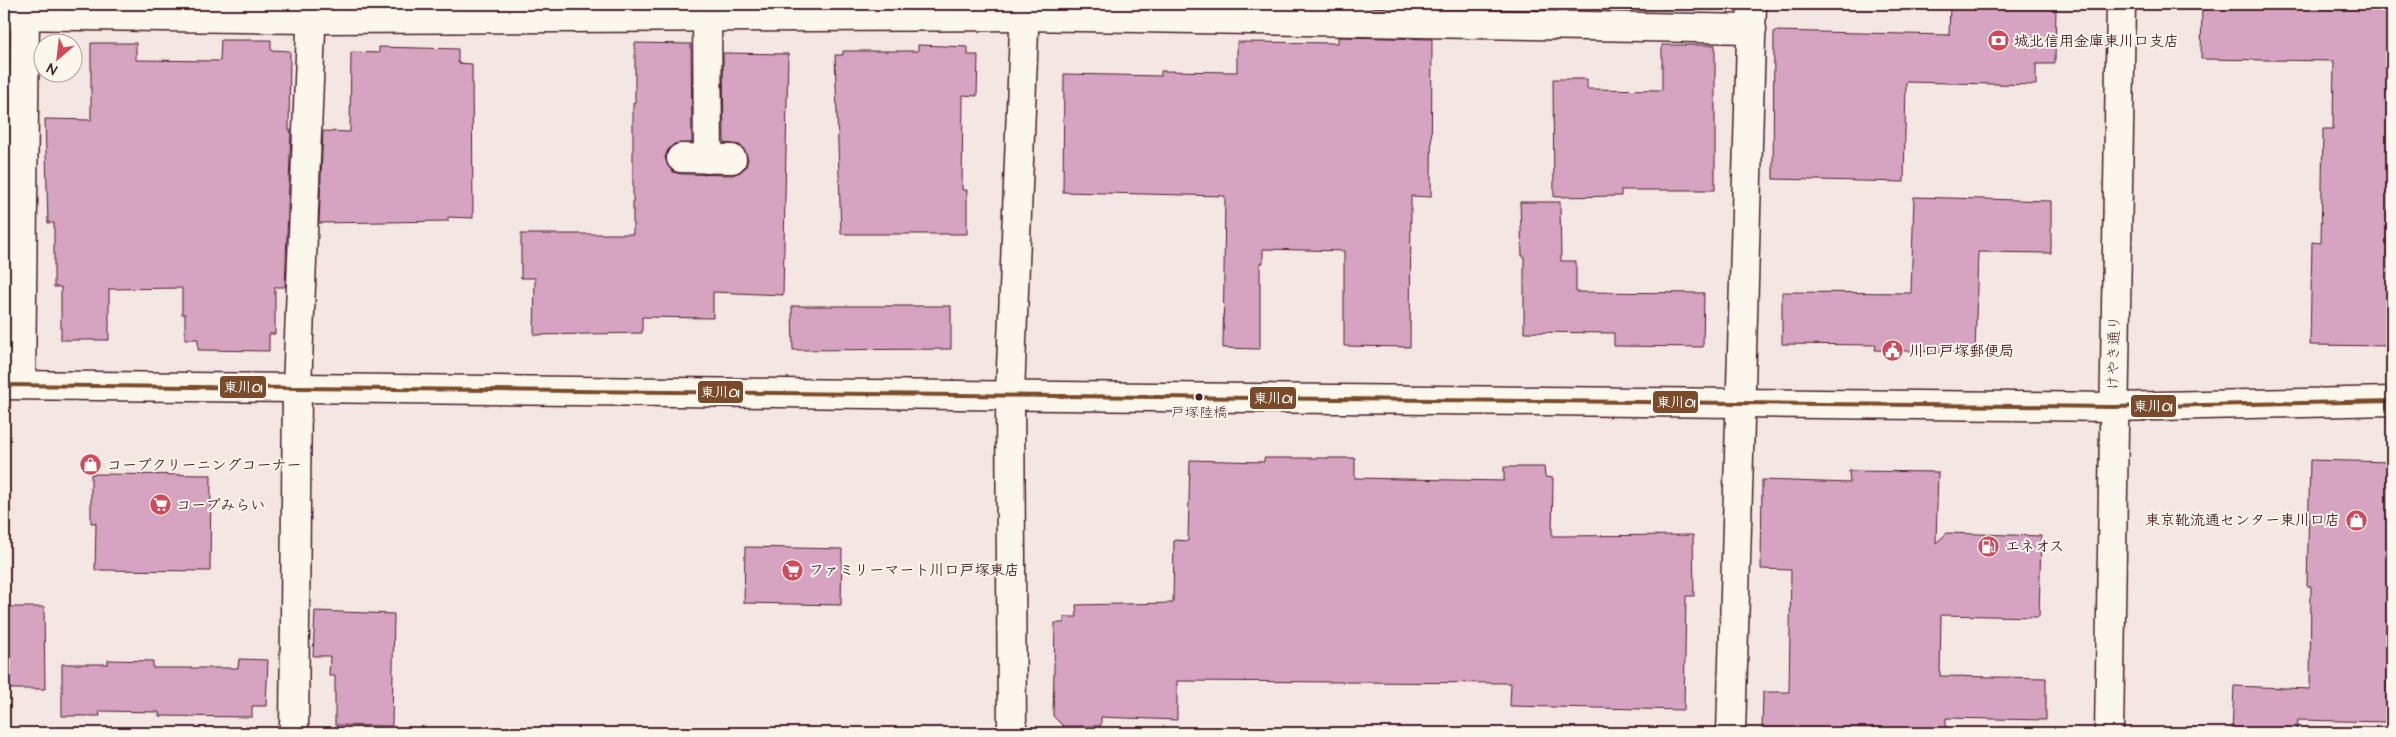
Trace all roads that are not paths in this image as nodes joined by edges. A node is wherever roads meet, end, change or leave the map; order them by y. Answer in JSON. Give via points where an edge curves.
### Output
{"nodes":[{"id":1,"x":2121,"y":4,"type":"edge"},
{"id":2,"x":1025,"y":10,"type":"edge"},
{"id":3,"x":311,"y":12,"type":"edge"},
{"id":4,"x":14,"y":15,"type":"edge"},
{"id":5,"x":1752,"y":16,"type":"edge"},
{"id":6,"x":707,"y":18,"type":"junction"},
{"id":7,"x":682,"y":158,"type":"dead end"},
{"id":8,"x":13,"y":385,"type":"edge"},
{"id":9,"x":297,"y":388,"type":"junction"},
{"id":10,"x":1010,"y":394,"type":"junction"},
{"id":11,"x":2392,"y":401,"type":"edge"},
{"id":12,"x":1741,"y":402,"type":"junction"},
{"id":13,"x":2113,"y":407,"type":"junction"},
{"id":14,"x":294,"y":733,"type":"edge"},
{"id":15,"x":1012,"y":733,"type":"edge"},
{"id":16,"x":1732,"y":733,"type":"edge"},
{"id":17,"x":2109,"y":733,"type":"edge"}],
"edges":[{"from":1,"to":13,"type":"street","name":"けやき通り"},
{"from":2,"to":5,"type":"street"},
{"from":2,"to":6,"type":"street"},
{"from":2,"to":10,"type":"street"},
{"from":3,"to":4,"type":"street"},
{"from":3,"to":6,"type":"street"},
{"from":3,"to":9,"type":"street"},
{"from":4,"to":8,"type":"street"},
{"from":5,"to":12,"type":"street"},
{"from":6,"to":7,"type":"street","via":[[720,159]]},
{"from":8,"to":9,"type":"street"},
{"from":9,"to":10,"type":"street"},
{"from":9,"to":14,"type":"street"},
{"from":10,"to":12,"type":"street"},
{"from":10,"to":15,"type":"street"},
{"from":11,"to":13,"type":"street"},
{"from":12,"to":13,"type":"street"},
{"from":12,"to":16,"type":"street"},
{"from":13,"to":17,"type":"street","name":"けやき通り"}]}
